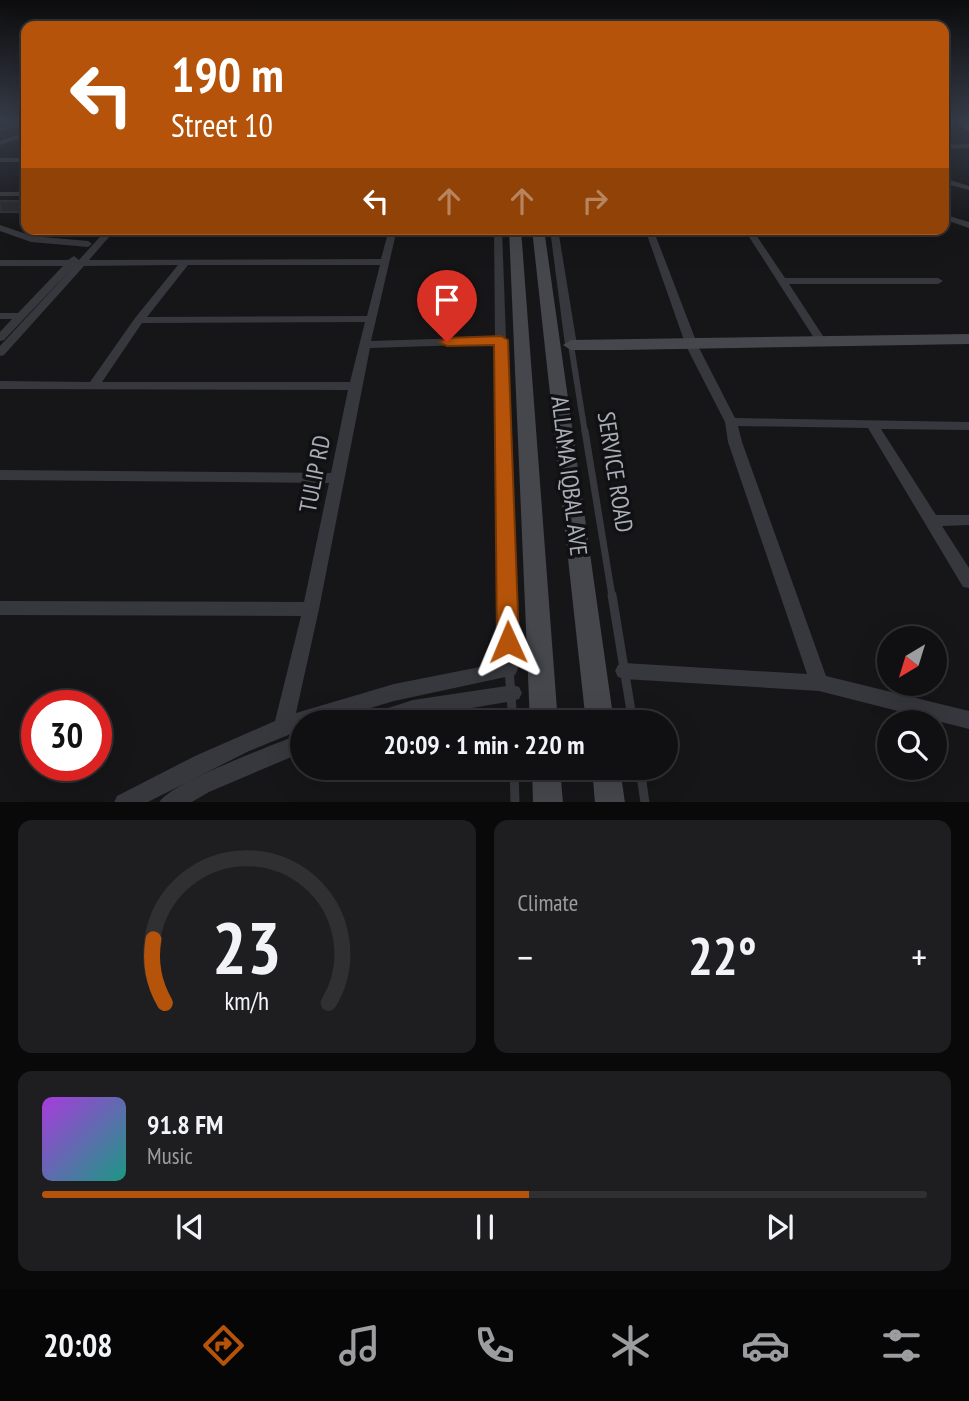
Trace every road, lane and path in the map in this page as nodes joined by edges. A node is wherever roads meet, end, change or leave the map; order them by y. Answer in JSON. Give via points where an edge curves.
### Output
{"nodes":[{"id":1,"x":2,"y":160,"type":"dead end"},
{"id":2,"x":21,"y":160,"type":"edge"},
{"id":3,"x":949,"y":175,"type":"edge"},
{"id":4,"x":969,"y":181,"type":"edge"},
{"id":5,"x":949,"y":182,"type":"edge"},
{"id":6,"x":969,"y":188,"type":"edge"},
{"id":7,"x":0,"y":194,"type":"edge"},
{"id":8,"x":21,"y":194,"type":"edge"},
{"id":9,"x":949,"y":218,"type":"edge"},
{"id":10,"x":969,"y":225,"type":"edge"},
{"id":11,"x":0,"y":228,"type":"edge"},
{"id":12,"x":96,"y":235,"type":"edge"},
{"id":13,"x":107,"y":235,"type":"edge"},
{"id":14,"x":392,"y":235,"type":"edge"},
{"id":15,"x":498,"y":235,"type":"edge"},
{"id":16,"x":515,"y":235,"type":"edge"},
{"id":17,"x":538,"y":235,"type":"edge"},
{"id":18,"x":555,"y":235,"type":"edge"},
{"id":19,"x":651,"y":235,"type":"edge"},
{"id":20,"x":752,"y":235,"type":"edge"},
{"id":21,"x":88,"y":244,"type":"junction"},
{"id":22,"x":70,"y":262,"type":"junction"},
{"id":23,"x":83,"y":262,"type":"junction"},
{"id":24,"x":186,"y":262,"type":"junction"},
{"id":25,"x":386,"y":262,"type":"junction"},
{"id":26,"x":0,"y":263,"type":"edge"},
{"id":27,"x":782,"y":281,"type":"junction"},
{"id":28,"x":937,"y":281,"type":"dead end"},
{"id":29,"x":0,"y":316,"type":"edge"},
{"id":30,"x":21,"y":316,"type":"junction"},
{"id":31,"x":371,"y":319,"type":"junction"},
{"id":32,"x":139,"y":320,"type":"junction"},
{"id":33,"x":0,"y":338,"type":"edge"},
{"id":34,"x":820,"y":339,"type":"junction"},
{"id":35,"x":969,"y":339,"type":"edge"},
{"id":36,"x":501,"y":340,"type":"junction"},
{"id":37,"x":365,"y":345,"type":"junction"},
{"id":38,"x":571,"y":345,"type":"junction"},
{"id":39,"x":692,"y":346,"type":"junction"},
{"id":40,"x":0,"y":353,"type":"edge"},
{"id":41,"x":0,"y":385,"type":"edge"},
{"id":42,"x":94,"y":385,"type":"junction"},
{"id":43,"x":355,"y":386,"type":"junction"},
{"id":44,"x":731,"y":422,"type":"junction"},
{"id":45,"x":871,"y":424,"type":"junction"},
{"id":46,"x":969,"y":426,"type":"edge"},
{"id":47,"x":0,"y":475,"type":"edge"},
{"id":48,"x":337,"y":478,"type":"junction"},
{"id":49,"x":969,"y":520,"type":"edge"},
{"id":50,"x":930,"y":521,"type":"junction"},
{"id":51,"x":969,"y":582,"type":"edge"},
{"id":52,"x":0,"y":608,"type":"edge"},
{"id":53,"x":311,"y":609,"type":"junction"},
{"id":54,"x":509,"y":670,"type":"junction"},
{"id":55,"x":624,"y":671,"type":"junction"},
{"id":56,"x":819,"y":683,"type":"junction"},
{"id":57,"x":513,"y":693,"type":"junction"},
{"id":58,"x":410,"y":710,"type":"edge"},
{"id":59,"x":513,"y":710,"type":"edge"},
{"id":60,"x":543,"y":710,"type":"edge"},
{"id":61,"x":598,"y":710,"type":"edge"},
{"id":62,"x":631,"y":710,"type":"edge"},
{"id":63,"x":969,"y":720,"type":"edge"},
{"id":64,"x":283,"y":727,"type":"junction"},
{"id":65,"x":290,"y":748,"type":"edge"},
{"id":66,"x":514,"y":780,"type":"edge"},
{"id":67,"x":547,"y":780,"type":"edge"},
{"id":68,"x":607,"y":780,"type":"edge"},
{"id":69,"x":642,"y":780,"type":"edge"},
{"id":70,"x":126,"y":802,"type":"edge"},
{"id":71,"x":171,"y":802,"type":"edge"},
{"id":72,"x":514,"y":802,"type":"edge"},
{"id":73,"x":548,"y":802,"type":"edge"},
{"id":74,"x":610,"y":802,"type":"edge"},
{"id":75,"x":645,"y":802,"type":"edge"}],
"edges":[{"from":1,"to":2,"type":"street"},
{"from":3,"to":4,"type":"street"},
{"from":5,"to":6,"type":"street"},
{"from":7,"to":8,"type":"street"},
{"from":9,"to":10,"type":"street"},
{"from":11,"to":21,"type":"street","via":[[31,239]]},
{"from":12,"to":21,"type":"street"},
{"from":13,"to":23,"type":"street"},
{"from":14,"to":25,"type":"street","name":"TULIP RD"},
{"from":15,"to":36,"type":"street"},
{"from":16,"to":60,"type":"main road","name":"ALLAMA IQBAL AVE"},
{"from":17,"to":61,"type":"main road","name":"ALLAMA IQBAL AVE"},
{"from":18,"to":38,"type":"street","name":"SERVICE ROAD"},
{"from":19,"to":39,"type":"street"},
{"from":20,"to":27,"type":"street"},
{"from":21,"to":22,"type":"street"},
{"from":22,"to":23,"type":"street"},
{"from":22,"to":26,"type":"street"},
{"from":22,"to":30,"type":"street"},
{"from":23,"to":24,"type":"street"},
{"from":23,"to":40,"type":"street"},
{"from":24,"to":25,"type":"street"},
{"from":24,"to":32,"type":"street"},
{"from":25,"to":31,"type":"street","name":"TULIP RD"},
{"from":27,"to":28,"type":"street"},
{"from":27,"to":34,"type":"street"},
{"from":29,"to":30,"type":"street"},
{"from":30,"to":33,"type":"street"},
{"from":31,"to":32,"type":"street"},
{"from":31,"to":37,"type":"street","name":"TULIP RD"},
{"from":32,"to":42,"type":"street"},
{"from":34,"to":35,"type":"main road"},
{"from":34,"to":39,"type":"main road"},
{"from":36,"to":37,"type":"street"},
{"from":36,"to":54,"type":"street"},
{"from":37,"to":43,"type":"street","name":"TULIP RD"},
{"from":38,"to":39,"type":"main road"},
{"from":38,"to":55,"type":"lane","name":"SERVICE ROAD"},
{"from":39,"to":44,"type":"street"},
{"from":41,"to":42,"type":"street"},
{"from":42,"to":43,"type":"street"},
{"from":43,"to":48,"type":"street","name":"TULIP RD"},
{"from":44,"to":45,"type":"street"},
{"from":44,"to":56,"type":"street"},
{"from":45,"to":46,"type":"street"},
{"from":45,"to":50,"type":"street"},
{"from":47,"to":48,"type":"street"},
{"from":48,"to":53,"type":"street","name":"TULIP RD"},
{"from":49,"to":50,"type":"street"},
{"from":50,"to":51,"type":"street"},
{"from":52,"to":53,"type":"street"},
{"from":53,"to":64,"type":"street","name":"TULIP RD"},
{"from":54,"to":57,"type":"lane"},
{"from":54,"to":64,"type":"street","via":[[435,682]]},
{"from":55,"to":56,"type":"street"},
{"from":55,"to":62,"type":"lane","name":"SERVICE ROAD"},
{"from":56,"to":63,"type":"street"},
{"from":57,"to":58,"type":"street"},
{"from":57,"to":59,"type":"lane"},
{"from":64,"to":70,"type":"street"},
{"from":65,"to":71,"type":"street"},
{"from":66,"to":72,"type":"lane"},
{"from":67,"to":73,"type":"main road"},
{"from":68,"to":74,"type":"main road"},
{"from":69,"to":75,"type":"lane"}]}
